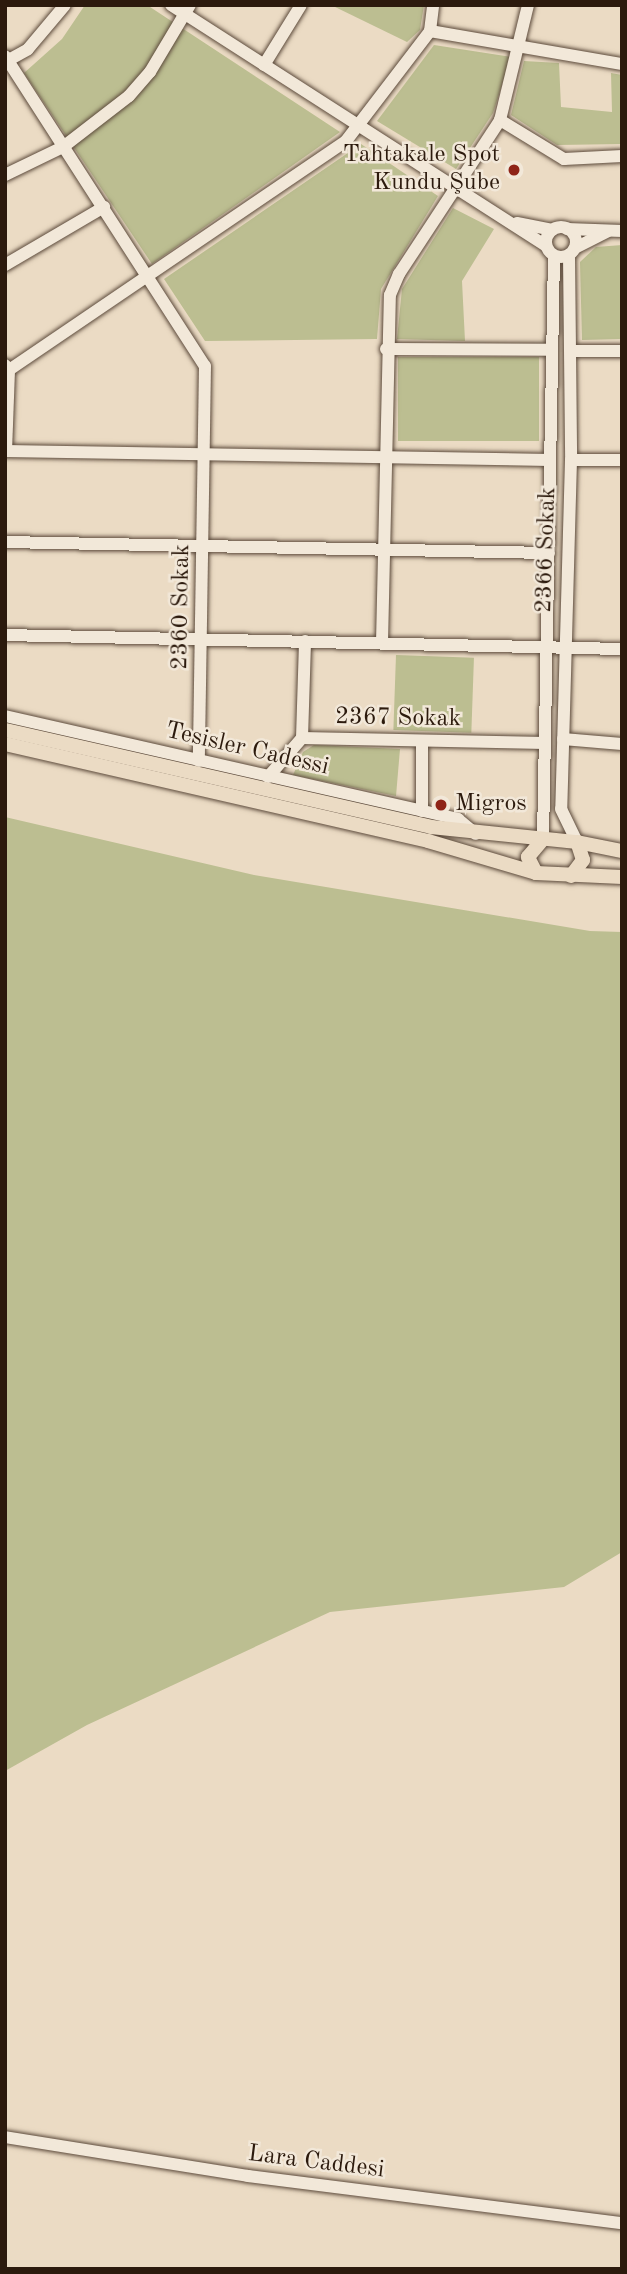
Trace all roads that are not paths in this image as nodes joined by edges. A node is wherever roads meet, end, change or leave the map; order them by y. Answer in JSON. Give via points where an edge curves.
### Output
{"nodes":[{"id":1,"x":65,"y":5,"type":"edge"},
{"id":2,"x":171,"y":5,"type":"edge"},
{"id":3,"x":301,"y":5,"type":"edge"},
{"id":4,"x":433,"y":5,"type":"edge"},
{"id":5,"x":528,"y":5,"type":"edge"},
{"id":6,"x":187,"y":9,"type":"edge"},
{"id":7,"x":430,"y":31,"type":"junction"},
{"id":8,"x":520,"y":50,"type":"junction"},
{"id":9,"x":6,"y":60,"type":"edge"},
{"id":10,"x":622,"y":64,"type":"edge"},
{"id":11,"x":264,"y":65,"type":"junction"},
{"id":12,"x":500,"y":120,"type":"junction"},
{"id":13,"x":359,"y":125,"type":"junction"},
{"id":14,"x":63,"y":148,"type":"junction"},
{"id":15,"x":622,"y":156,"type":"edge"},
{"id":16,"x":5,"y":175,"type":"edge"},
{"id":17,"x":456,"y":187,"type":"junction"},
{"id":18,"x":104,"y":207,"type":"junction"},
{"id":19,"x":510,"y":222,"type":"junction"},
{"id":20,"x":567,"y":229,"type":"junction"},
{"id":21,"x":552,"y":230,"type":"junction"},
{"id":22,"x":616,"y":231,"type":"edge"},
{"id":23,"x":550,"y":251,"type":"junction"},
{"id":24,"x":572,"y":251,"type":"junction"},
{"id":25,"x":5,"y":265,"type":"edge"},
{"id":26,"x":151,"y":276,"type":"junction"},
{"id":27,"x":386,"y":349,"type":"junction"},
{"id":28,"x":552,"y":350,"type":"junction"},
{"id":29,"x":571,"y":351,"type":"junction"},
{"id":30,"x":622,"y":351,"type":"edge"},
{"id":31,"x":7,"y":367,"type":"edge"},
{"id":32,"x":5,"y":451,"type":"edge"},
{"id":33,"x":205,"y":453,"type":"junction"},
{"id":34,"x":384,"y":457,"type":"junction"},
{"id":35,"x":550,"y":460,"type":"junction"},
{"id":36,"x":571,"y":460,"type":"junction"},
{"id":37,"x":622,"y":460,"type":"edge"},
{"id":38,"x":5,"y":542,"type":"edge"},
{"id":39,"x":203,"y":546,"type":"junction"},
{"id":40,"x":383,"y":550,"type":"junction"},
{"id":41,"x":549,"y":554,"type":"junction"},
{"id":42,"x":5,"y":635,"type":"edge"},
{"id":43,"x":202,"y":639,"type":"junction"},
{"id":44,"x":305,"y":641,"type":"junction"},
{"id":45,"x":382,"y":643,"type":"junction"},
{"id":46,"x":548,"y":647,"type":"junction"},
{"id":47,"x":565,"y":649,"type":"junction"},
{"id":48,"x":622,"y":649,"type":"edge"},
{"id":49,"x":5,"y":716,"type":"edge"},
{"id":50,"x":5,"y":730,"type":"edge"},
{"id":51,"x":302,"y":738,"type":"junction"},
{"id":52,"x":563,"y":739,"type":"junction"},
{"id":53,"x":422,"y":741,"type":"junction"},
{"id":54,"x":545,"y":743,"type":"junction"},
{"id":55,"x":5,"y":744,"type":"edge"},
{"id":56,"x":622,"y":744,"type":"edge"},
{"id":57,"x":199,"y":761,"type":"junction"},
{"id":58,"x":268,"y":777,"type":"junction"},
{"id":59,"x":422,"y":811,"type":"junction"},
{"id":60,"x":476,"y":834,"type":"junction"},
{"id":61,"x":543,"y":838,"type":"junction"},
{"id":62,"x":577,"y":842,"type":"junction"},
{"id":63,"x":617,"y":849,"type":"edge"},
{"id":64,"x":536,"y":873,"type":"junction"},
{"id":65,"x":571,"y":876,"type":"junction"},
{"id":66,"x":622,"y":877,"type":"edge"},
{"id":67,"x":5,"y":2137,"type":"edge"},
{"id":68,"x":622,"y":2223,"type":"edge"}],
"edges":[{"from":1,"to":9,"type":"street","via":[[28,49]]},
{"from":2,"to":6,"type":"street"},
{"from":3,"to":11,"type":"street"},
{"from":4,"to":7,"type":"street"},
{"from":5,"to":8,"type":"street"},
{"from":6,"to":11,"type":"street"},
{"from":6,"to":14,"type":"street","via":[[150,72],[129,96]]},
{"from":7,"to":8,"type":"street"},
{"from":7,"to":13,"type":"street"},
{"from":8,"to":10,"type":"street"},
{"from":8,"to":12,"type":"street"},
{"from":9,"to":14,"type":"street","name":"2360 Sokak"},
{"from":11,"to":13,"type":"street"},
{"from":12,"to":15,"type":"street","via":[[560,158]]},
{"from":12,"to":17,"type":"street"},
{"from":13,"to":17,"type":"street"},
{"from":13,"to":26,"type":"street","via":[[346,141]]},
{"from":14,"to":16,"type":"street"},
{"from":14,"to":18,"type":"street","name":"2360 Sokak"},
{"from":17,"to":19,"type":"street"},
{"from":17,"to":27,"type":"street","via":[[399,274],[390,295]]},
{"from":18,"to":25,"type":"street"},
{"from":18,"to":26,"type":"street","name":"2360 Sokak"},
{"from":19,"to":21,"type":"street"},
{"from":19,"to":23,"type":"street"},
{"from":20,"to":21,"type":"street"},
{"from":20,"to":22,"type":"street"},
{"from":20,"to":24,"type":"street","via":[[574,235]]},
{"from":21,"to":23,"type":"street","name":"2366 Sokak"},
{"from":22,"to":24,"type":"street"},
{"from":23,"to":24,"type":"street"},
{"from":23,"to":28,"type":"street","name":"2366 Sokak"},
{"from":24,"to":29,"type":"street","name":"2366 Sokak"},
{"from":26,"to":31,"type":"street"},
{"from":26,"to":33,"type":"street","name":"2360 Sokak","via":[[205,366]]},
{"from":27,"to":28,"type":"street"},
{"from":27,"to":34,"type":"street"},
{"from":28,"to":35,"type":"street","name":"2366 Sokak"},
{"from":29,"to":30,"type":"street"},
{"from":29,"to":36,"type":"street","name":"2366 Sokak"},
{"from":31,"to":32,"type":"street"},
{"from":32,"to":33,"type":"street"},
{"from":33,"to":34,"type":"street"},
{"from":33,"to":39,"type":"street","name":"2360 Sokak"},
{"from":34,"to":35,"type":"street"},
{"from":34,"to":40,"type":"street"},
{"from":35,"to":41,"type":"street","name":"2366 Sokak"},
{"from":36,"to":37,"type":"street"},
{"from":36,"to":47,"type":"street","name":"2366 Sokak"},
{"from":38,"to":39,"type":"street"},
{"from":39,"to":40,"type":"street"},
{"from":39,"to":43,"type":"street","name":"2360 Sokak"},
{"from":40,"to":41,"type":"street"},
{"from":40,"to":45,"type":"street"},
{"from":41,"to":46,"type":"street","name":"2366 Sokak"},
{"from":42,"to":43,"type":"street"},
{"from":43,"to":44,"type":"street"},
{"from":43,"to":57,"type":"street","name":"2360 Sokak"},
{"from":44,"to":45,"type":"street"},
{"from":44,"to":51,"type":"street"},
{"from":45,"to":46,"type":"street"},
{"from":46,"to":47,"type":"street"},
{"from":46,"to":54,"type":"street","name":"2366 Sokak"},
{"from":47,"to":48,"type":"street"},
{"from":47,"to":52,"type":"street","name":"2366 Sokak"},
{"from":49,"to":57,"type":"street","name":"Tesisler Cadessi"},
{"from":50,"to":60,"type":"main road"},
{"from":51,"to":53,"type":"street","name":"2367 Sokak"},
{"from":51,"to":58,"type":"street","name":"2367 Sokak"},
{"from":52,"to":56,"type":"street"},
{"from":52,"to":62,"type":"street","name":"2366 Sokak","via":[[561,809]]},
{"from":53,"to":54,"type":"street","name":"2367 Sokak"},
{"from":53,"to":59,"type":"street"},
{"from":54,"to":61,"type":"street","name":"2366 Sokak"},
{"from":55,"to":64,"type":"main road","via":[[428,841]]},
{"from":57,"to":58,"type":"street","name":"Tesisler Cadessi"},
{"from":58,"to":59,"type":"street","name":"Tesisler Cadessi"},
{"from":59,"to":60,"type":"street","name":"Tesisler Cadessi","via":[[458,819]]},
{"from":60,"to":61,"type":"main road"},
{"from":61,"to":62,"type":"main road"},
{"from":61,"to":64,"type":"main road","via":[[528,857]]},
{"from":62,"to":63,"type":"main road"},
{"from":62,"to":65,"type":"main road","via":[[583,860]]},
{"from":64,"to":65,"type":"main road"},
{"from":65,"to":66,"type":"main road"},
{"from":67,"to":68,"type":"street","name":"Lara Caddesi","via":[[248,2176]]}]}
